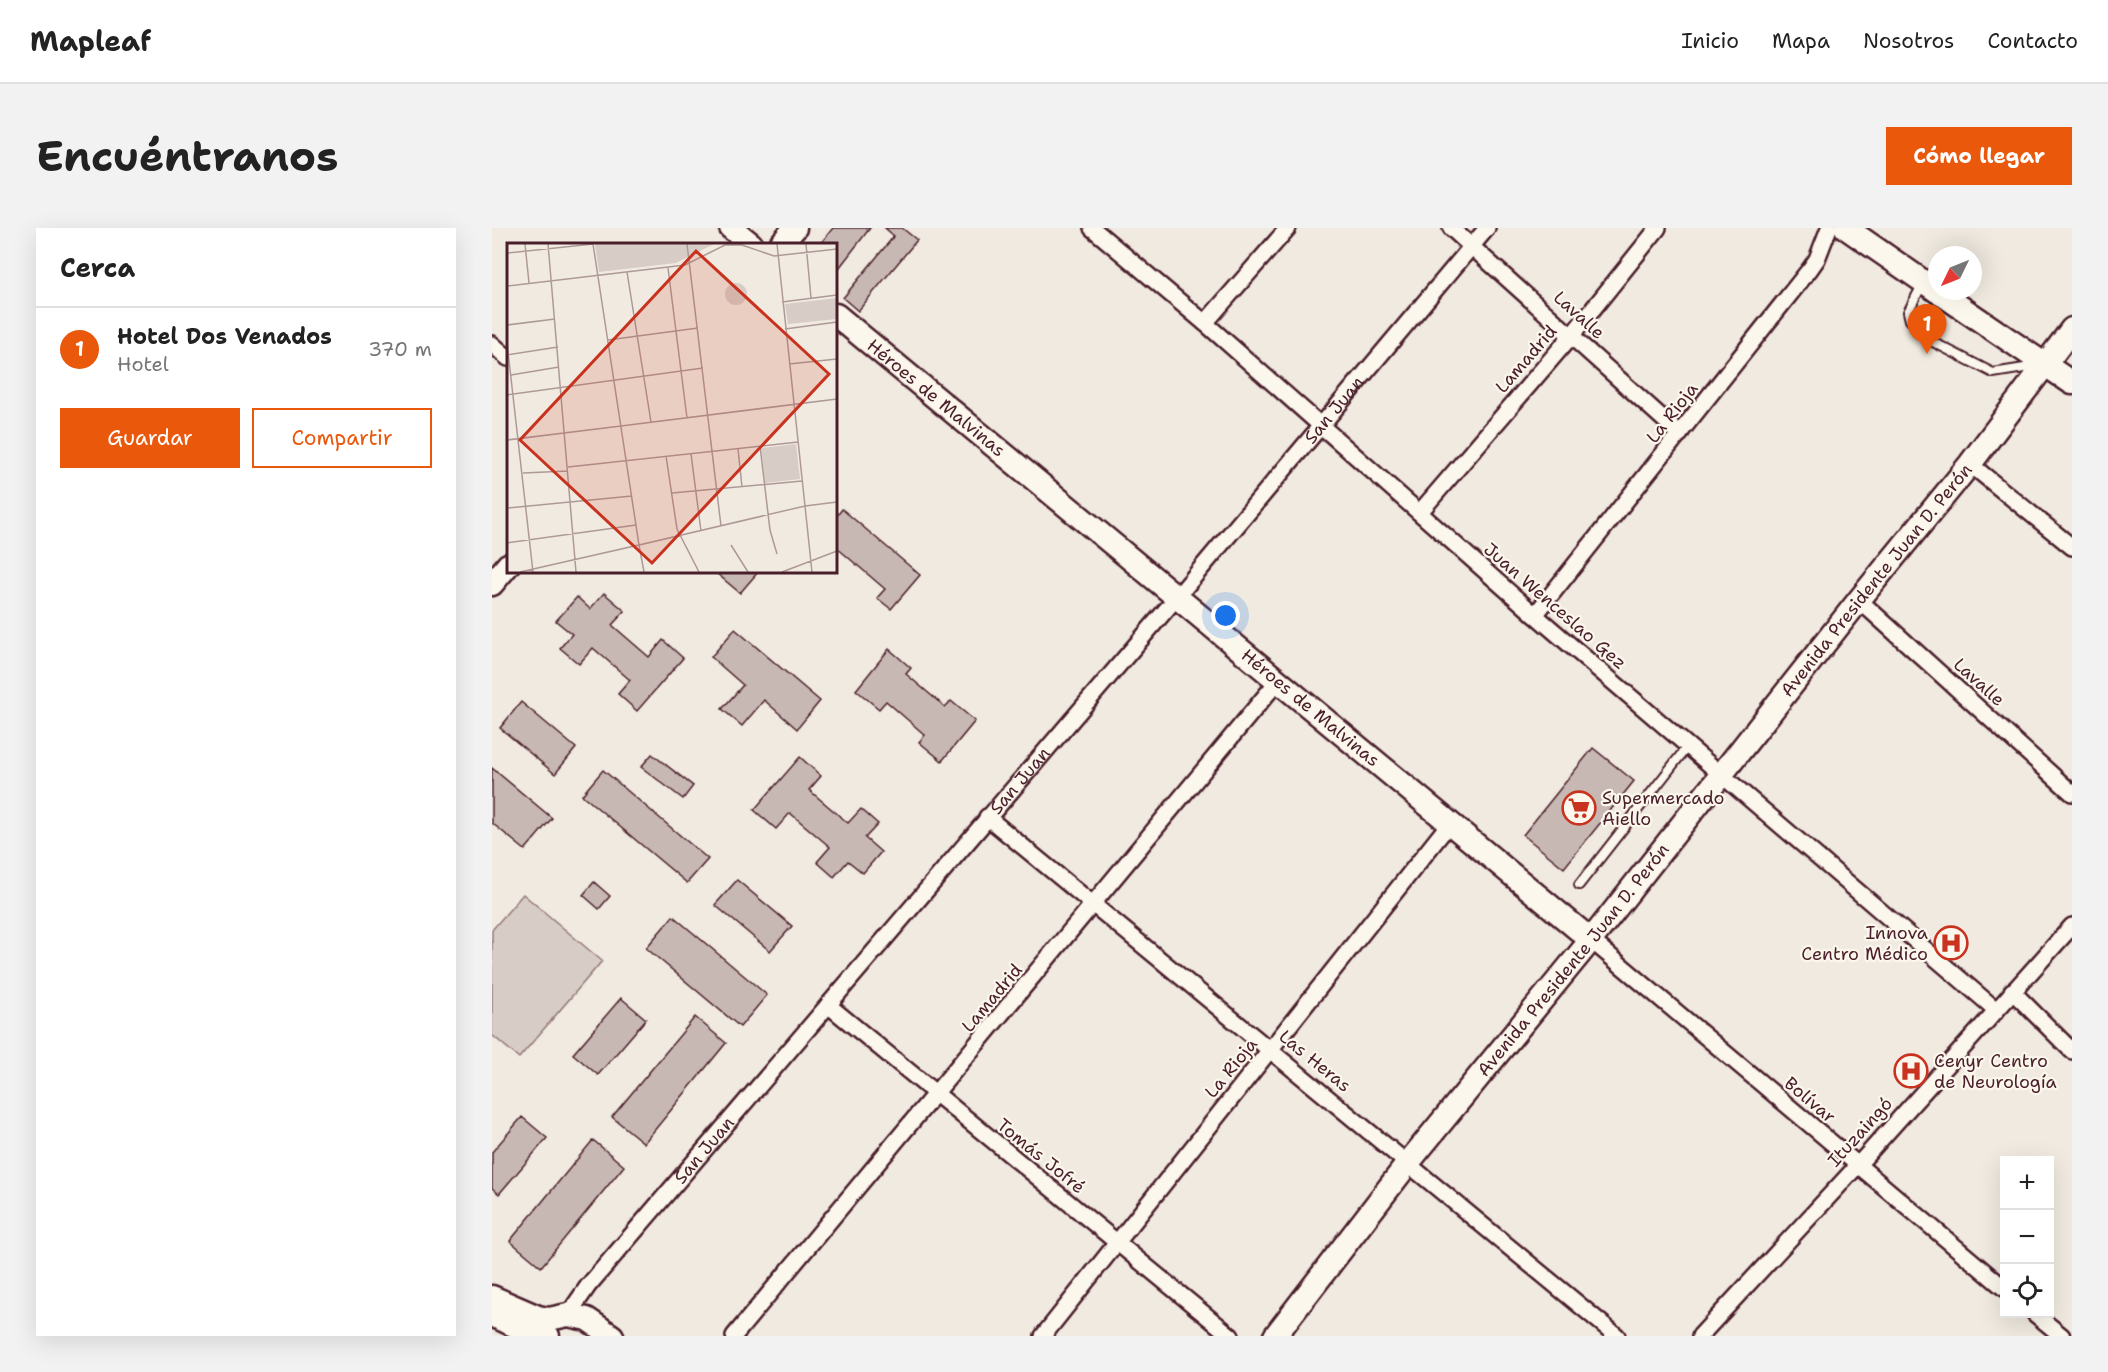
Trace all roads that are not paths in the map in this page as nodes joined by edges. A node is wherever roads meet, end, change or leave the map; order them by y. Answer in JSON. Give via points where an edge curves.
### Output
{"nodes":[{"id":1,"x":731,"y":228,"type":"edge"},
{"id":2,"x":795,"y":228,"type":"edge"},
{"id":3,"x":1288,"y":228,"type":"edge"},
{"id":4,"x":1451,"y":228,"type":"edge"},
{"id":5,"x":1487,"y":228,"type":"edge"},
{"id":6,"x":1658,"y":228,"type":"edge"},
{"id":7,"x":1829,"y":228,"type":"edge"},
{"id":8,"x":1846,"y":228,"type":"edge"},
{"id":9,"x":1100,"y":231,"type":"edge"},
{"id":10,"x":750,"y":243,"type":"edge"},
{"id":11,"x":782,"y":243,"type":"edge"},
{"id":12,"x":1472,"y":246,"type":"junction"},
{"id":13,"x":1928,"y":285,"type":"edge"},
{"id":14,"x":1928,"y":291,"type":"edge"},
{"id":15,"x":1951,"y":300,"type":"edge"},
{"id":16,"x":837,"y":316,"type":"edge"},
{"id":17,"x":1205,"y":323,"type":"junction"},
{"id":18,"x":2072,"y":329,"type":"edge"},
{"id":19,"x":1572,"y":335,"type":"junction"},
{"id":20,"x":492,"y":344,"type":"edge"},
{"id":21,"x":507,"y":357,"type":"edge"},
{"id":22,"x":2044,"y":364,"type":"junction"},
{"id":23,"x":2072,"y":383,"type":"edge"},
{"id":24,"x":1321,"y":425,"type":"junction"},
{"id":25,"x":1680,"y":434,"type":"junction"},
{"id":26,"x":1970,"y":465,"type":"junction"},
{"id":27,"x":1420,"y":512,"type":"junction"},
{"id":28,"x":2072,"y":547,"type":"edge"},
{"id":29,"x":507,"y":566,"type":"edge"},
{"id":30,"x":492,"y":584,"type":"edge"},
{"id":31,"x":1177,"y":597,"type":"junction"},
{"id":32,"x":1859,"y":600,"type":"junction"},
{"id":33,"x":1535,"y":615,"type":"junction"},
{"id":34,"x":1277,"y":682,"type":"junction"},
{"id":35,"x":1687,"y":747,"type":"junction"},
{"id":36,"x":1721,"y":776,"type":"junction"},
{"id":37,"x":2072,"y":793,"type":"edge"},
{"id":38,"x":987,"y":817,"type":"junction"},
{"id":39,"x":1449,"y":824,"type":"junction"},
{"id":40,"x":1579,"y":885,"type":"dead end"},
{"id":41,"x":1094,"y":905,"type":"junction"},
{"id":42,"x":2072,"y":926,"type":"edge"},
{"id":43,"x":1591,"y":940,"type":"junction"},
{"id":44,"x":2012,"y":991,"type":"junction"},
{"id":45,"x":828,"y":1005,"type":"junction"},
{"id":46,"x":1995,"y":1009,"type":"junction"},
{"id":47,"x":1271,"y":1050,"type":"junction"},
{"id":48,"x":2072,"y":1051,"type":"edge"},
{"id":49,"x":937,"y":1095,"type":"junction"},
{"id":50,"x":1408,"y":1163,"type":"junction"},
{"id":51,"x":1857,"y":1166,"type":"junction"},
{"id":52,"x":1116,"y":1242,"type":"junction"},
{"id":53,"x":2000,"y":1285,"type":"edge"},
{"id":54,"x":492,"y":1297,"type":"edge"},
{"id":55,"x":492,"y":1315,"type":"edge"},
{"id":56,"x":568,"y":1316,"type":"junction"},
{"id":57,"x":2040,"y":1318,"type":"edge"},
{"id":58,"x":548,"y":1336,"type":"edge"},
{"id":59,"x":557,"y":1336,"type":"edge"},
{"id":60,"x":612,"y":1336,"type":"edge"},
{"id":61,"x":734,"y":1336,"type":"edge"},
{"id":62,"x":1043,"y":1336,"type":"edge"},
{"id":63,"x":1231,"y":1336,"type":"edge"},
{"id":64,"x":1275,"y":1336,"type":"edge"},
{"id":65,"x":1617,"y":1336,"type":"edge"},
{"id":66,"x":1700,"y":1336,"type":"edge"},
{"id":67,"x":2062,"y":1336,"type":"edge"}],
"edges":[{"from":1,"to":10,"type":"main road"},
{"from":2,"to":11,"type":"main road"},
{"from":3,"to":17,"type":"street"},
{"from":4,"to":12,"type":"street","name":"Lavalle"},
{"from":5,"to":12,"type":"street","name":"San Juan"},
{"from":6,"to":19,"type":"street","name":"Lamadrid"},
{"from":7,"to":25,"type":"street","name":"La Rioja","via":[[1817,259]]},
{"from":8,"to":13,"type":"main road"},
{"from":9,"to":17,"type":"street","name":"Juan Wenceslao Gez"},
{"from":12,"to":19,"type":"street","name":"Lavalle"},
{"from":12,"to":24,"type":"street","name":"San Juan"},
{"from":14,"to":22,"type":"lane","via":[[1910,303],[1908,312],[1910,320],[1931,341],[1993,373]]},
{"from":15,"to":22,"type":"main road"},
{"from":16,"to":31,"type":"main road","name":"Héroes de Malvinas"},
{"from":17,"to":24,"type":"street","name":"Juan Wenceslao Gez"},
{"from":18,"to":22,"type":"main road","name":"Avenida Presidente Juan D. Perón"},
{"from":19,"to":25,"type":"street","name":"Lavalle"},
{"from":19,"to":27,"type":"street","name":"Lamadrid"},
{"from":20,"to":21,"type":"street"},
{"from":22,"to":23,"type":"main road"},
{"from":22,"to":26,"type":"main road","name":"Avenida Presidente Juan D. Perón"},
{"from":24,"to":27,"type":"street","name":"Juan Wenceslao Gez"},
{"from":24,"to":31,"type":"street","name":"San Juan"},
{"from":25,"to":33,"type":"street","name":"La Rioja"},
{"from":26,"to":28,"type":"street"},
{"from":26,"to":32,"type":"main road","name":"Avenida Presidente Juan D. Perón"},
{"from":27,"to":33,"type":"street","name":"Juan Wenceslao Gez"},
{"from":29,"to":30,"type":"main road"},
{"from":31,"to":34,"type":"main road","name":"Héroes de Malvinas"},
{"from":31,"to":38,"type":"street","name":"San Juan"},
{"from":32,"to":36,"type":"main road","name":"Avenida Presidente Juan D. Perón"},
{"from":32,"to":37,"type":"street","name":"Lavalle"},
{"from":33,"to":35,"type":"street","name":"Juan Wenceslao Gez"},
{"from":34,"to":39,"type":"main road","name":"Héroes de Malvinas"},
{"from":34,"to":41,"type":"street","name":"Lamadrid"},
{"from":35,"to":36,"type":"street","name":"Juan Wenceslao Gez"},
{"from":35,"to":40,"type":"lane"},
{"from":36,"to":43,"type":"main road","name":"Avenida Presidente Juan D. Perón"},
{"from":36,"to":46,"type":"street","name":"Juan Wenceslao Gez"},
{"from":38,"to":41,"type":"street","name":"Las Heras"},
{"from":38,"to":45,"type":"street","name":"San Juan"},
{"from":39,"to":43,"type":"main road","name":"Héroes de Malvinas"},
{"from":39,"to":47,"type":"street","name":"La Rioja"},
{"from":41,"to":47,"type":"street","name":"Las Heras"},
{"from":41,"to":49,"type":"street","name":"Lamadrid"},
{"from":42,"to":44,"type":"street","name":"Ituzaingó"},
{"from":43,"to":50,"type":"main road","name":"Avenida Presidente Juan D. Perón"},
{"from":43,"to":51,"type":"street","name":"Bolívar"},
{"from":44,"to":46,"type":"street","name":"Ituzaingó"},
{"from":44,"to":48,"type":"street"},
{"from":45,"to":49,"type":"street","name":"Tomás Jofré"},
{"from":45,"to":56,"type":"street","name":"San Juan","via":[[588,1286]]},
{"from":46,"to":51,"type":"street","name":"Ituzaingó"},
{"from":47,"to":50,"type":"street","name":"Las Heras"},
{"from":47,"to":52,"type":"street","name":"La Rioja"},
{"from":49,"to":52,"type":"street","name":"Tomás Jofré"},
{"from":49,"to":61,"type":"street","name":"Lamadrid"},
{"from":50,"to":64,"type":"main road","name":"Avenida Presidente Juan D. Perón"},
{"from":50,"to":65,"type":"street","name":"Las Heras"},
{"from":51,"to":53,"type":"street","name":"Bolívar"},
{"from":51,"to":66,"type":"street","name":"Ituzaingó"},
{"from":52,"to":62,"type":"street","name":"La Rioja"},
{"from":52,"to":63,"type":"street","name":"Tomás Jofré"},
{"from":54,"to":56,"type":"main road","via":[[538,1317]]},
{"from":55,"to":58,"type":"main road"},
{"from":56,"to":59,"type":"main road","name":"San Juan"},
{"from":56,"to":60,"type":"main road","via":[[587,1319]]},
{"from":57,"to":67,"type":"street"}]}
